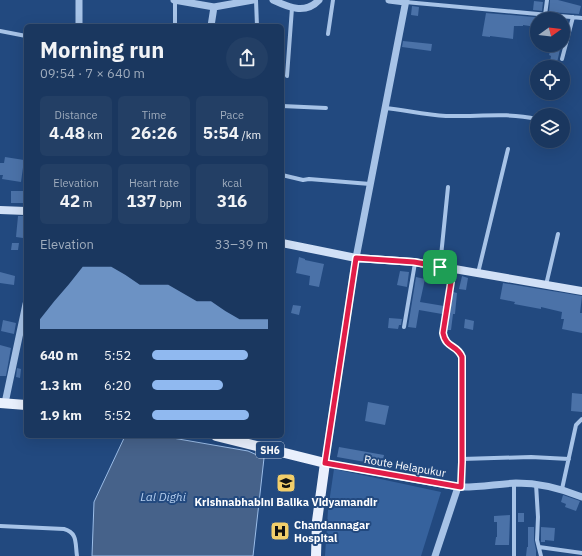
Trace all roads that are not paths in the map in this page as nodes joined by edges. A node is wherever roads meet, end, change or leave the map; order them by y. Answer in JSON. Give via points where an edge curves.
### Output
{"nodes":[{"id":1,"x":79,"y":0,"type":"edge"},
{"id":2,"x":174,"y":0,"type":"edge"},
{"id":3,"x":255,"y":0,"type":"edge"},
{"id":4,"x":272,"y":0,"type":"edge"},
{"id":5,"x":319,"y":0,"type":"edge"},
{"id":6,"x":334,"y":0,"type":"edge"},
{"id":7,"x":389,"y":0,"type":"edge"},
{"id":8,"x":547,"y":0,"type":"edge"},
{"id":9,"x":405,"y":1,"type":"edge"},
{"id":10,"x":214,"y":7,"type":"junction"},
{"id":11,"x":292,"y":8,"type":"junction"},
{"id":12,"x":545,"y":12,"type":"edge"},
{"id":13,"x":530,"y":14,"type":"edge"},
{"id":14,"x":570,"y":17,"type":"edge"},
{"id":15,"x":573,"y":17,"type":"junction"},
{"id":16,"x":582,"y":18,"type":"edge"},
{"id":17,"x":79,"y":24,"type":"edge"},
{"id":18,"x":175,"y":24,"type":"edge"},
{"id":19,"x":211,"y":24,"type":"edge"},
{"id":20,"x":257,"y":24,"type":"edge"},
{"id":21,"x":0,"y":31,"type":"edge"},
{"id":22,"x":328,"y":34,"type":"dead end"},
{"id":23,"x":24,"y":36,"type":"edge"},
{"id":24,"x":562,"y":59,"type":"dead end"},
{"id":25,"x":287,"y":76,"type":"dead end"},
{"id":26,"x":284,"y":106,"type":"edge"},
{"id":27,"x":326,"y":108,"type":"dead end"},
{"id":28,"x":385,"y":108,"type":"junction"},
{"id":29,"x":530,"y":118,"type":"edge"},
{"id":30,"x":508,"y":149,"type":"dead end"},
{"id":31,"x":284,"y":175,"type":"edge"},
{"id":32,"x":370,"y":184,"type":"junction"},
{"id":33,"x":448,"y":187,"type":"dead end"},
{"id":34,"x":0,"y":210,"type":"edge"},
{"id":35,"x":24,"y":211,"type":"edge"},
{"id":36,"x":558,"y":234,"type":"dead end"},
{"id":37,"x":284,"y":243,"type":"edge"},
{"id":38,"x":356,"y":258,"type":"junction"},
{"id":39,"x":415,"y":263,"type":"junction"},
{"id":40,"x":440,"y":267,"type":"junction"},
{"id":41,"x":453,"y":269,"type":"junction"},
{"id":42,"x":478,"y":273,"type":"junction"},
{"id":43,"x":546,"y":285,"type":"junction"},
{"id":44,"x":582,"y":291,"type":"edge"},
{"id":45,"x":24,"y":312,"type":"edge"},
{"id":46,"x":404,"y":327,"type":"dead end"},
{"id":47,"x":2,"y":403,"type":"edge"},
{"id":48,"x":24,"y":405,"type":"edge"},
{"id":49,"x":582,"y":419,"type":"edge"},
{"id":50,"x":233,"y":438,"type":"edge"},
{"id":51,"x":462,"y":459,"type":"junction"},
{"id":52,"x":569,"y":459,"type":"junction"},
{"id":53,"x":325,"y":463,"type":"junction"},
{"id":54,"x":514,"y":484,"type":"junction"},
{"id":55,"x":536,"y":484,"type":"junction"},
{"id":56,"x":459,"y":487,"type":"junction"},
{"id":57,"x":562,"y":489,"type":"junction"},
{"id":58,"x":582,"y":497,"type":"edge"},
{"id":59,"x":0,"y":526,"type":"edge"},
{"id":60,"x":539,"y":547,"type":"junction"},
{"id":61,"x":582,"y":553,"type":"edge"},
{"id":62,"x":77,"y":556,"type":"edge"},
{"id":63,"x":316,"y":556,"type":"edge"},
{"id":64,"x":435,"y":556,"type":"edge"},
{"id":65,"x":514,"y":556,"type":"edge"},
{"id":66,"x":541,"y":556,"type":"edge"}],
"edges":[{"from":1,"to":17,"type":"street"},
{"from":2,"to":10,"type":"street"},
{"from":2,"to":18,"type":"street"},
{"from":3,"to":10,"type":"street"},
{"from":3,"to":20,"type":"street"},
{"from":4,"to":11,"type":"street"},
{"from":5,"to":11,"type":"street","via":[[307,8]]},
{"from":6,"to":22,"type":"street"},
{"from":7,"to":9,"type":"street"},
{"from":8,"to":12,"type":"street"},
{"from":9,"to":13,"type":"street"},
{"from":9,"to":28,"type":"street"},
{"from":10,"to":19,"type":"street"},
{"from":11,"to":25,"type":"street"},
{"from":14,"to":15,"type":"street"},
{"from":15,"to":16,"type":"street"},
{"from":15,"to":24,"type":"street"},
{"from":21,"to":23,"type":"street"},
{"from":26,"to":27,"type":"street"},
{"from":28,"to":29,"type":"street","via":[[446,116],[504,114]]},
{"from":28,"to":32,"type":"street"},
{"from":30,"to":42,"type":"street"},
{"from":31,"to":32,"type":"street","via":[[303,180]]},
{"from":32,"to":38,"type":"street"},
{"from":33,"to":40,"type":"street"},
{"from":34,"to":35,"type":"main road"},
{"from":36,"to":43,"type":"street"},
{"from":37,"to":38,"type":"main road"},
{"from":38,"to":39,"type":"main road"},
{"from":38,"to":53,"type":"street"},
{"from":39,"to":40,"type":"main road"},
{"from":39,"to":46,"type":"street"},
{"from":40,"to":41,"type":"main road"},
{"from":41,"to":42,"type":"main road"},
{"from":41,"to":51,"type":"street","via":[[443,333],[447,343],[458,349],[462,357]]},
{"from":42,"to":43,"type":"main road"},
{"from":43,"to":44,"type":"main road"},
{"from":45,"to":47,"type":"street"},
{"from":47,"to":48,"type":"main road"},
{"from":49,"to":52,"type":"street","via":[[576,425]]},
{"from":50,"to":53,"type":"main road","number":"SH6"},
{"from":51,"to":52,"type":"street"},
{"from":51,"to":56,"type":"street"},
{"from":52,"to":57,"type":"street"},
{"from":53,"to":56,"type":"street","name":"Route Helapukur"},
{"from":53,"to":63,"type":"main road"},
{"from":54,"to":55,"type":"street","name":"Route Helapukur"},
{"from":54,"to":56,"type":"street","name":"Route Helapukur"},
{"from":54,"to":65,"type":"street"},
{"from":55,"to":57,"type":"street","name":"Route Helapukur"},
{"from":55,"to":60,"type":"street"},
{"from":56,"to":64,"type":"street","name":"Route Helapukur"},
{"from":57,"to":58,"type":"street","name":"Route Helapukur"},
{"from":59,"to":62,"type":"street","via":[[71,531]]},
{"from":60,"to":61,"type":"street"},
{"from":60,"to":66,"type":"street"}]}
